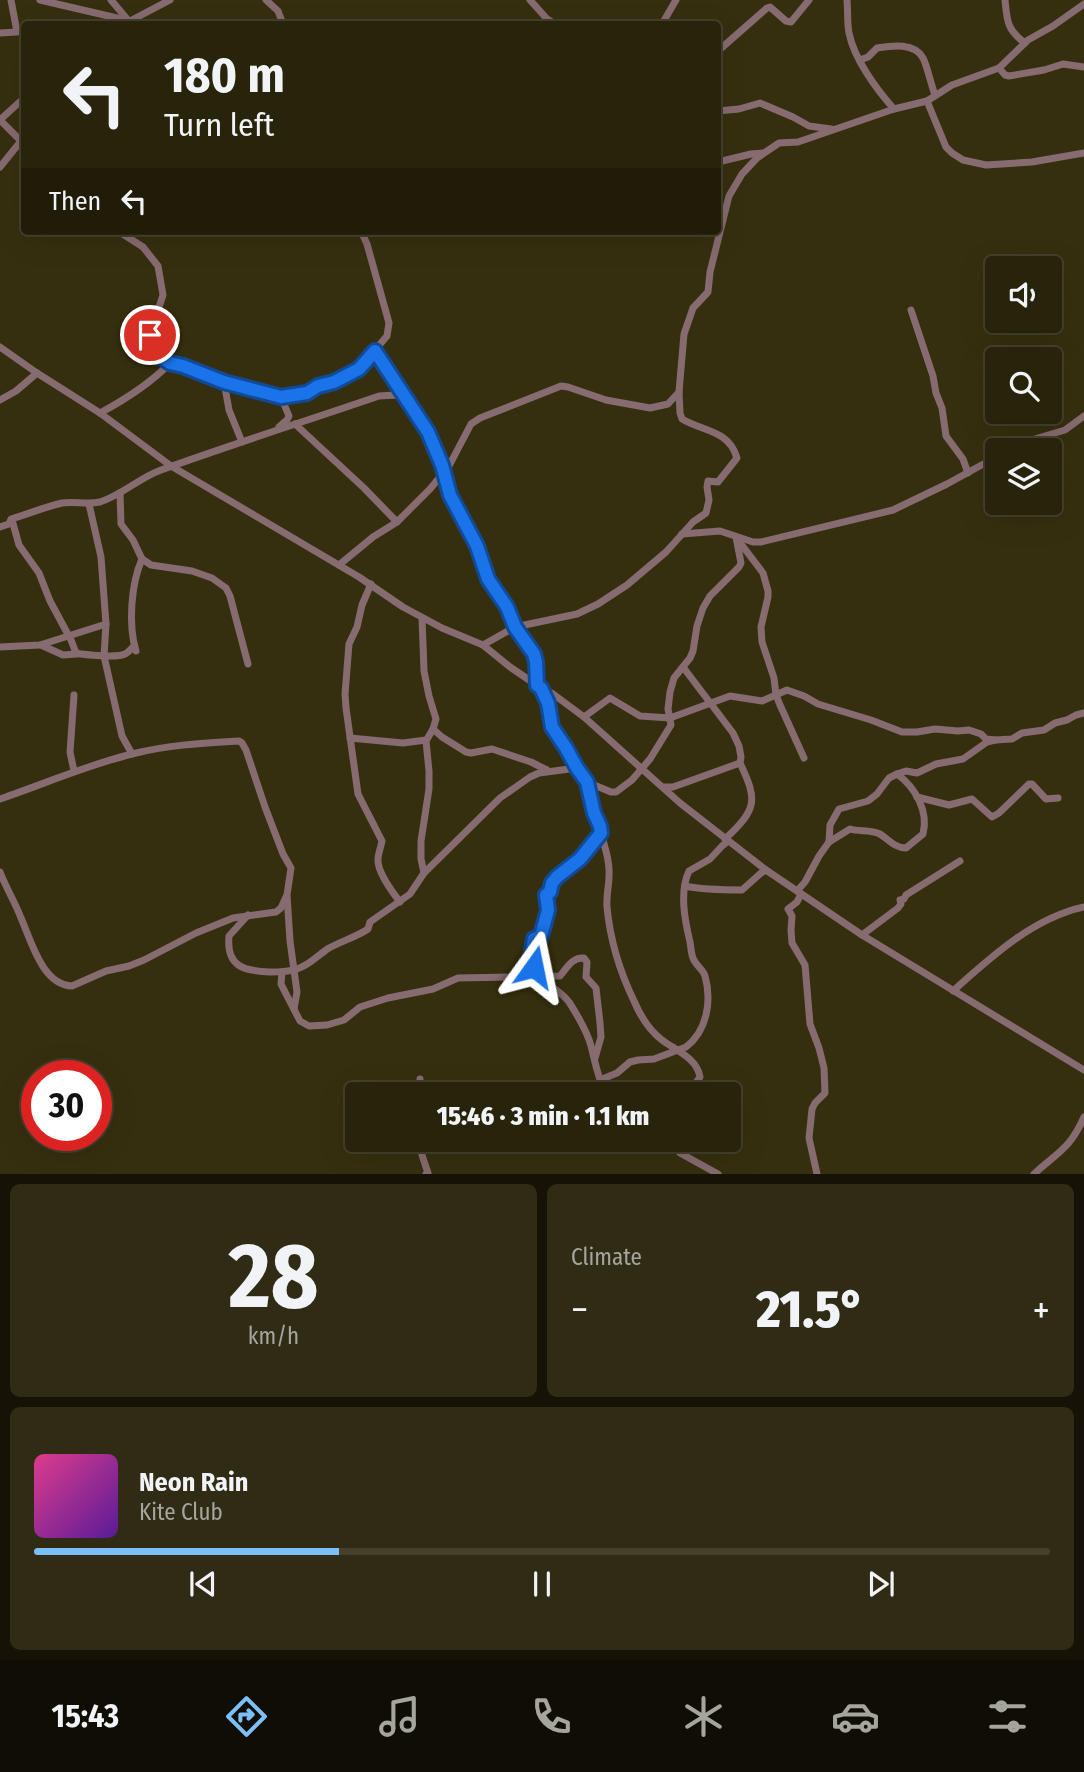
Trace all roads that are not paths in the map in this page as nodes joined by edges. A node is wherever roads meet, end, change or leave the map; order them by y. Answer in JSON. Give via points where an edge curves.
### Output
{"nodes":[{"id":1,"x":11,"y":0,"type":"edge"},
{"id":2,"x":40,"y":0,"type":"edge"},
{"id":3,"x":111,"y":0,"type":"edge"},
{"id":4,"x":170,"y":0,"type":"edge"},
{"id":5,"x":267,"y":0,"type":"edge"},
{"id":6,"x":530,"y":0,"type":"edge"},
{"id":7,"x":676,"y":0,"type":"edge"},
{"id":8,"x":809,"y":0,"type":"edge"},
{"id":9,"x":847,"y":0,"type":"edge"},
{"id":10,"x":1005,"y":0,"type":"edge"},
{"id":11,"x":1084,"y":4,"type":"edge"},
{"id":12,"x":123,"y":21,"type":"edge"},
{"id":13,"x":129,"y":21,"type":"edge"},
{"id":14,"x":134,"y":21,"type":"edge"},
{"id":15,"x":282,"y":21,"type":"edge"},
{"id":16,"x":550,"y":21,"type":"edge"},
{"id":17,"x":664,"y":21,"type":"edge"},
{"id":18,"x":21,"y":32,"type":"edge"},
{"id":19,"x":0,"y":33,"type":"edge"},
{"id":20,"x":1025,"y":43,"type":"junction"},
{"id":21,"x":721,"y":48,"type":"edge"},
{"id":22,"x":860,"y":60,"type":"junction"},
{"id":23,"x":1084,"y":67,"type":"edge"},
{"id":24,"x":999,"y":68,"type":"junction"},
{"id":25,"x":935,"y":95,"type":"junction"},
{"id":26,"x":927,"y":100,"type":"junction"},
{"id":27,"x":21,"y":101,"type":"edge"},
{"id":28,"x":894,"y":110,"type":"junction"},
{"id":29,"x":721,"y":111,"type":"edge"},
{"id":30,"x":0,"y":120,"type":"edge"},
{"id":31,"x":835,"y":130,"type":"junction"},
{"id":32,"x":21,"y":141,"type":"edge"},
{"id":33,"x":21,"y":145,"type":"edge"},
{"id":34,"x":764,"y":153,"type":"junction"},
{"id":35,"x":1084,"y":153,"type":"edge"},
{"id":36,"x":721,"y":161,"type":"edge"},
{"id":37,"x":0,"y":167,"type":"edge"},
{"id":38,"x":721,"y":229,"type":"edge"},
{"id":39,"x":125,"y":235,"type":"edge"},
{"id":40,"x":363,"y":235,"type":"edge"},
{"id":41,"x":719,"y":235,"type":"edge"},
{"id":42,"x":911,"y":310,"type":"dead end"},
{"id":43,"x":0,"y":347,"type":"edge"},
{"id":44,"x":375,"y":351,"type":"junction"},
{"id":45,"x":170,"y":363,"type":"junction"},
{"id":46,"x":37,"y":373,"type":"junction"},
{"id":47,"x":224,"y":382,"type":"junction"},
{"id":48,"x":679,"y":392,"type":"junction"},
{"id":49,"x":281,"y":397,"type":"junction"},
{"id":50,"x":406,"y":398,"type":"junction"},
{"id":51,"x":0,"y":400,"type":"edge"},
{"id":52,"x":100,"y":414,"type":"junction"},
{"id":53,"x":1084,"y":416,"type":"edge"},
{"id":54,"x":295,"y":424,"type":"junction"},
{"id":55,"x":276,"y":430,"type":"junction"},
{"id":56,"x":1038,"y":438,"type":"edge"},
{"id":57,"x":242,"y":442,"type":"junction"},
{"id":58,"x":985,"y":463,"type":"edge"},
{"id":59,"x":171,"y":467,"type":"junction"},
{"id":60,"x":443,"y":473,"type":"junction"},
{"id":61,"x":968,"y":473,"type":"junction"},
{"id":62,"x":120,"y":493,"type":"junction"},
{"id":63,"x":89,"y":504,"type":"junction"},
{"id":64,"x":11,"y":519,"type":"junction"},
{"id":65,"x":397,"y":522,"type":"junction"},
{"id":66,"x":0,"y":527,"type":"edge"},
{"id":67,"x":682,"y":534,"type":"junction"},
{"id":68,"x":736,"y":537,"type":"junction"},
{"id":69,"x":142,"y":559,"type":"junction"},
{"id":70,"x":339,"y":565,"type":"junction"},
{"id":71,"x":371,"y":584,"type":"junction"},
{"id":72,"x":422,"y":618,"type":"junction"},
{"id":73,"x":106,"y":624,"type":"junction"},
{"id":74,"x":515,"y":627,"type":"junction"},
{"id":75,"x":68,"y":636,"type":"junction"},
{"id":76,"x":40,"y":645,"type":"junction"},
{"id":77,"x":483,"y":645,"type":"junction"},
{"id":78,"x":0,"y":647,"type":"edge"},
{"id":79,"x":77,"y":654,"type":"junction"},
{"id":80,"x":104,"y":656,"type":"junction"},
{"id":81,"x":247,"y":664,"type":"dead end"},
{"id":82,"x":683,"y":667,"type":"junction"},
{"id":83,"x":539,"y":687,"type":"junction"},
{"id":84,"x":74,"y":695,"type":"dead end"},
{"id":85,"x":776,"y":695,"type":"junction"},
{"id":86,"x":710,"y":704,"type":"junction"},
{"id":87,"x":1084,"y":713,"type":"edge"},
{"id":88,"x":584,"y":717,"type":"junction"},
{"id":89,"x":670,"y":718,"type":"junction"},
{"id":90,"x":433,"y":729,"type":"junction"},
{"id":91,"x":350,"y":738,"type":"junction"},
{"id":92,"x":426,"y":740,"type":"junction"},
{"id":93,"x":995,"y":740,"type":"junction"},
{"id":94,"x":132,"y":754,"type":"junction"},
{"id":95,"x":804,"y":758,"type":"dead end"},
{"id":96,"x":740,"y":763,"type":"junction"},
{"id":97,"x":577,"y":768,"type":"junction"},
{"id":98,"x":642,"y":769,"type":"junction"},
{"id":99,"x":74,"y":771,"type":"junction"},
{"id":100,"x":548,"y":771,"type":"junction"},
{"id":101,"x":897,"y":774,"type":"junction"},
{"id":102,"x":587,"y":782,"type":"junction"},
{"id":103,"x":663,"y":787,"type":"junction"},
{"id":104,"x":917,"y":797,"type":"junction"},
{"id":105,"x":1058,"y":798,"type":"dead end"},
{"id":106,"x":0,"y":799,"type":"edge"},
{"id":107,"x":601,"y":833,"type":"junction"},
{"id":108,"x":727,"y":840,"type":"junction"},
{"id":109,"x":829,"y":842,"type":"junction"},
{"id":110,"x":960,"y":861,"type":"dead end"},
{"id":111,"x":766,"y":870,"type":"junction"},
{"id":112,"x":0,"y":872,"type":"edge"},
{"id":113,"x":424,"y":873,"type":"junction"},
{"id":114,"x":685,"y":886,"type":"junction"},
{"id":115,"x":799,"y":893,"type":"junction"},
{"id":116,"x":287,"y":895,"type":"junction"},
{"id":117,"x":400,"y":902,"type":"junction"},
{"id":118,"x":1084,"y":907,"type":"edge"},
{"id":119,"x":248,"y":915,"type":"junction"},
{"id":120,"x":862,"y":935,"type":"junction"},
{"id":121,"x":295,"y":970,"type":"junction"},
{"id":122,"x":282,"y":972,"type":"junction"},
{"id":123,"x":541,"y":976,"type":"junction"},
{"id":124,"x":953,"y":991,"type":"junction"},
{"id":125,"x":294,"y":1009,"type":"junction"},
{"id":126,"x":680,"y":1051,"type":"junction"},
{"id":127,"x":594,"y":1062,"type":"junction"},
{"id":128,"x":1082,"y":1070,"type":"edge"},
{"id":129,"x":421,"y":1079,"type":"dead end"},
{"id":130,"x":600,"y":1080,"type":"joint"},
{"id":131,"x":420,"y":1082,"type":"edge"},
{"id":132,"x":696,"y":1082,"type":"edge"},
{"id":133,"x":1084,"y":1116,"type":"edge"},
{"id":134,"x":422,"y":1152,"type":"edge"},
{"id":135,"x":679,"y":1152,"type":"edge"},
{"id":136,"x":426,"y":1174,"type":"edge"},
{"id":137,"x":718,"y":1174,"type":"edge"},
{"id":138,"x":817,"y":1174,"type":"edge"},
{"id":139,"x":1034,"y":1174,"type":"edge"}],
"edges":[{"from":1,"to":18,"type":"street"},
{"from":2,"to":12,"type":"street"},
{"from":3,"to":13,"type":"street"},
{"from":4,"to":14,"type":"street"},
{"from":5,"to":15,"type":"street"},
{"from":6,"to":16,"type":"street"},
{"from":7,"to":17,"type":"street"},
{"from":8,"to":21,"type":"street","via":[[791,22],[767,8]]},
{"from":9,"to":22,"type":"street","via":[[849,33]]},
{"from":10,"to":20,"type":"street","via":[[1008,24]]},
{"from":11,"to":20,"type":"street"},
{"from":18,"to":19,"type":"street"},
{"from":20,"to":24,"type":"street"},
{"from":22,"to":25,"type":"street","via":[[885,47],[914,50],[924,58]]},
{"from":22,"to":28,"type":"street"},
{"from":23,"to":24,"type":"street","via":[[1063,64],[1009,75]]},
{"from":24,"to":25,"type":"street"},
{"from":25,"to":26,"type":"street"},
{"from":26,"to":28,"type":"street"},
{"from":26,"to":35,"type":"street","via":[[946,147],[963,160],[993,165]]},
{"from":27,"to":30,"type":"street"},
{"from":28,"to":31,"type":"street"},
{"from":29,"to":31,"type":"street","via":[[760,103],[809,126]]},
{"from":30,"to":32,"type":"street"},
{"from":31,"to":34,"type":"street","via":[[779,143]]},
{"from":33,"to":37,"type":"street"},
{"from":34,"to":36,"type":"street"},
{"from":34,"to":38,"type":"street","via":[[731,190]]},
{"from":39,"to":45,"type":"street","via":[[140,244],[158,265],[163,295],[148,342],[156,355]]},
{"from":40,"to":44,"type":"street","via":[[389,323],[388,333]]},
{"from":41,"to":48,"type":"street","via":[[708,289],[693,308],[684,334]]},
{"from":42,"to":61,"type":"street","via":[[942,408],[946,436]]},
{"from":43,"to":46,"type":"street"},
{"from":44,"to":49,"type":"street","via":[[359,369],[334,382]]},
{"from":44,"to":50,"type":"street"},
{"from":45,"to":47,"type":"street"},
{"from":45,"to":52,"type":"street"},
{"from":46,"to":51,"type":"street"},
{"from":46,"to":52,"type":"street"},
{"from":47,"to":49,"type":"street"},
{"from":47,"to":57,"type":"street"},
{"from":48,"to":60,"type":"street","via":[[668,404],[653,408],[561,386],[475,420]]},
{"from":48,"to":67,"type":"street","via":[[682,419],[724,438],[737,458],[718,482],[708,481],[707,510]]},
{"from":49,"to":55,"type":"street","via":[[289,416]]},
{"from":50,"to":54,"type":"street","via":[[379,396]]},
{"from":50,"to":60,"type":"street","via":[[428,432]]},
{"from":52,"to":59,"type":"street"},
{"from":53,"to":56,"type":"street","via":[[1065,430]]},
{"from":54,"to":55,"type":"street"},
{"from":54,"to":65,"type":"street"},
{"from":55,"to":57,"type":"street"},
{"from":57,"to":59,"type":"street"},
{"from":58,"to":61,"type":"street"},
{"from":59,"to":62,"type":"street"},
{"from":59,"to":70,"type":"street"},
{"from":60,"to":65,"type":"street"},
{"from":60,"to":74,"type":"street","via":[[488,579]]},
{"from":61,"to":68,"type":"street","via":[[870,517],[771,541]]},
{"from":62,"to":63,"type":"street"},
{"from":62,"to":69,"type":"street","via":[[121,524]]},
{"from":63,"to":64,"type":"street","via":[[64,503]]},
{"from":63,"to":73,"type":"street","via":[[101,557]]},
{"from":64,"to":66,"type":"street"},
{"from":64,"to":75,"type":"street","via":[[19,545]]},
{"from":65,"to":70,"type":"street"},
{"from":67,"to":68,"type":"street","via":[[720,531]]},
{"from":67,"to":74,"type":"street","via":[[654,563],[598,604],[568,617]]},
{"from":68,"to":82,"type":"street","via":[[741,563],[705,604],[693,651]]},
{"from":68,"to":85,"type":"street","via":[[763,573],[768,591],[761,638]]},
{"from":69,"to":80,"type":"street","via":[[131,611],[135,648]]},
{"from":69,"to":81,"type":"street","via":[[151,565],[192,571],[226,588]]},
{"from":70,"to":71,"type":"street"},
{"from":71,"to":72,"type":"street"},
{"from":71,"to":91,"type":"street","via":[[349,644],[345,694]]},
{"from":72,"to":77,"type":"street"},
{"from":72,"to":90,"type":"street"},
{"from":73,"to":75,"type":"street"},
{"from":73,"to":80,"type":"street"},
{"from":74,"to":77,"type":"street"},
{"from":74,"to":83,"type":"street","via":[[534,654]]},
{"from":75,"to":76,"type":"street"},
{"from":75,"to":79,"type":"street"},
{"from":76,"to":78,"type":"street"},
{"from":76,"to":79,"type":"street","via":[[63,655]]},
{"from":77,"to":83,"type":"street"},
{"from":79,"to":80,"type":"street"},
{"from":80,"to":94,"type":"street","via":[[122,736]]},
{"from":82,"to":86,"type":"street"},
{"from":82,"to":89,"type":"street","via":[[670,692]]},
{"from":83,"to":88,"type":"street"},
{"from":83,"to":97,"type":"street","via":[[548,703],[552,727]]},
{"from":84,"to":99,"type":"street","via":[[70,752]]},
{"from":85,"to":86,"type":"street","via":[[762,701],[730,696]]},
{"from":85,"to":93,"type":"street","via":[[794,692],[902,732],[969,730]]},
{"from":85,"to":95,"type":"street"},
{"from":86,"to":89,"type":"street"},
{"from":86,"to":96,"type":"street","via":[[737,741]]},
{"from":87,"to":93,"type":"street","via":[[1044,730]]},
{"from":88,"to":89,"type":"street","via":[[610,698],[640,716]]},
{"from":88,"to":98,"type":"street"},
{"from":89,"to":98,"type":"street","via":[[670,728]]},
{"from":90,"to":92,"type":"street"},
{"from":90,"to":100,"type":"street","via":[[466,752],[495,750]]},
{"from":91,"to":92,"type":"street","via":[[403,743]]},
{"from":91,"to":117,"type":"street","via":[[358,794],[382,842],[378,865]]},
{"from":92,"to":113,"type":"street","via":[[429,789],[421,841]]},
{"from":93,"to":101,"type":"street","via":[[964,759]]},
{"from":94,"to":99,"type":"street"},
{"from":94,"to":116,"type":"street","via":[[175,746],[242,743],[291,868]]},
{"from":96,"to":103,"type":"street"},
{"from":96,"to":108,"type":"street","via":[[753,803]]},
{"from":97,"to":100,"type":"street"},
{"from":97,"to":102,"type":"street"},
{"from":98,"to":102,"type":"street","via":[[615,792]]},
{"from":98,"to":103,"type":"street"},
{"from":99,"to":106,"type":"street"},
{"from":100,"to":113,"type":"street","via":[[534,774],[500,798]]},
{"from":101,"to":104,"type":"street"},
{"from":101,"to":109,"type":"street","via":[[868,801],[839,808],[830,825]]},
{"from":102,"to":107,"type":"street"},
{"from":103,"to":108,"type":"street"},
{"from":104,"to":105,"type":"street","via":[[949,805],[972,799],[992,817],[1031,783],[1046,799]]},
{"from":104,"to":109,"type":"street","via":[[924,831],[906,848],[869,830],[851,829]]},
{"from":107,"to":123,"type":"street","via":[[580,859],[557,877],[546,895],[548,910],[532,949],[534,967]]},
{"from":107,"to":126,"type":"street","via":[[610,873],[607,911],[618,963],[650,1028]]},
{"from":108,"to":111,"type":"street"},
{"from":108,"to":114,"type":"street","via":[[710,859],[689,871]]},
{"from":109,"to":115,"type":"street"},
{"from":110,"to":120,"type":"street","via":[[906,895],[898,908]]},
{"from":111,"to":114,"type":"street","via":[[739,890]]},
{"from":111,"to":115,"type":"street"},
{"from":112,"to":119,"type":"street","via":[[40,964],[67,986],[129,966],[208,928]]},
{"from":113,"to":117,"type":"street"},
{"from":114,"to":126,"type":"street","via":[[685,925],[694,961],[705,977],[707,1006],[703,1026]]},
{"from":115,"to":120,"type":"street"},
{"from":115,"to":138,"type":"street","via":[[788,909],[792,943],[805,965],[810,1024],[824,1068],[825,1093],[813,1106],[809,1138]]},
{"from":116,"to":119,"type":"street","via":[[276,912]]},
{"from":116,"to":121,"type":"street"},
{"from":117,"to":121,"type":"street","via":[[370,922],[368,929]]},
{"from":118,"to":124,"type":"street","via":[[1049,918]]},
{"from":119,"to":122,"type":"street","via":[[228,938],[236,963],[254,972]]},
{"from":120,"to":124,"type":"street"},
{"from":121,"to":122,"type":"street"},
{"from":121,"to":125,"type":"street"},
{"from":122,"to":125,"type":"street","via":[[282,987]]},
{"from":123,"to":125,"type":"street","via":[[458,978],[360,1007],[344,1020],[324,1025],[305,1025]]},
{"from":123,"to":127,"type":"street","via":[[568,1001],[588,1036]]},
{"from":123,"to":127,"type":"street","via":[[561,976],[572,961],[587,961],[586,976],[596,988],[601,1037]]},
{"from":124,"to":128,"type":"street"},
{"from":126,"to":130,"type":"street","via":[[630,1062]]},
{"from":126,"to":132,"type":"street","via":[[700,1073]]},
{"from":127,"to":130,"type":"street"},
{"from":129,"to":131,"type":"street"},
{"from":133,"to":139,"type":"street","via":[[1066,1148]]},
{"from":134,"to":136,"type":"street"},
{"from":135,"to":137,"type":"street"}]}
